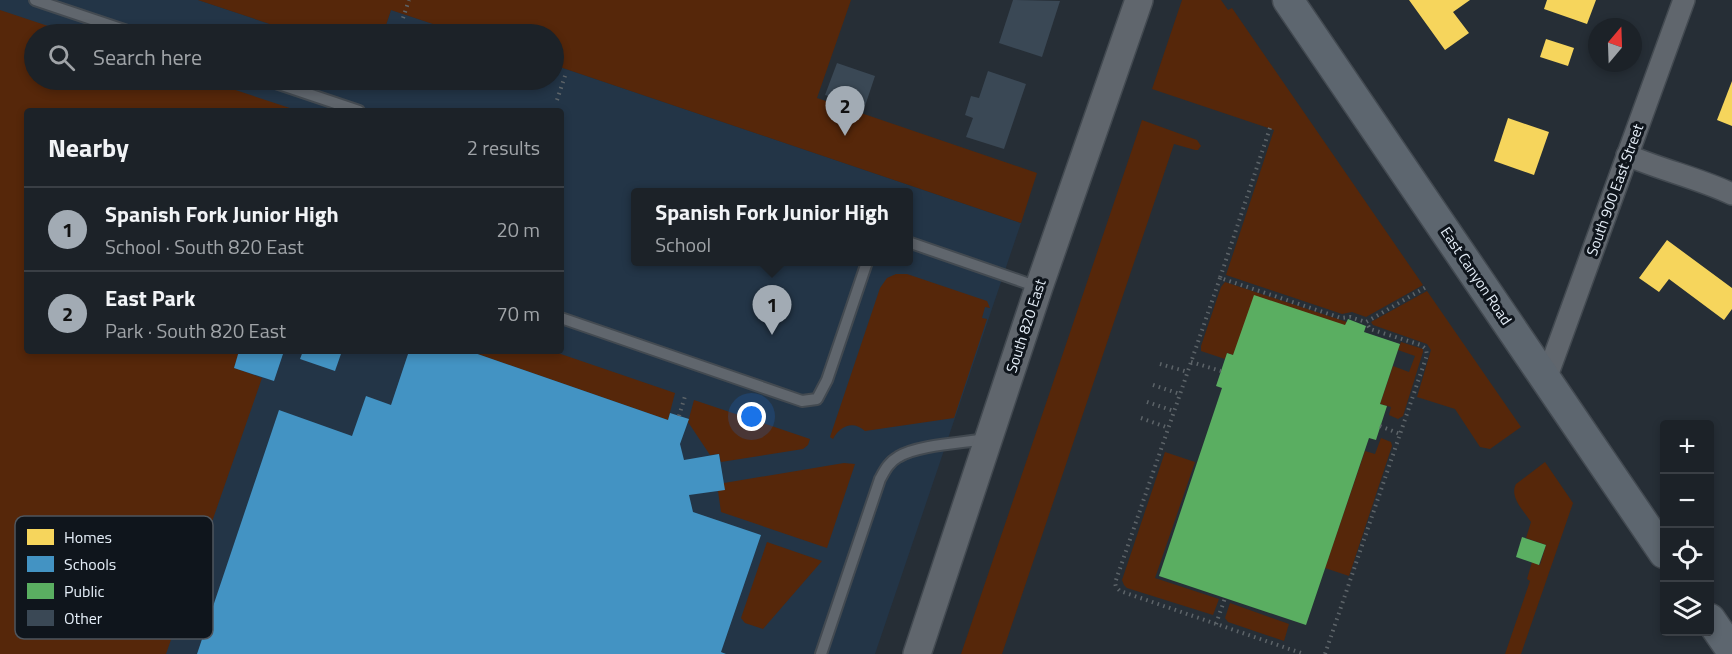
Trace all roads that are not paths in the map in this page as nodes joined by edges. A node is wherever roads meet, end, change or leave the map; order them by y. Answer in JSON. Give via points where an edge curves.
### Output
{"nodes":[{"id":1,"x":35,"y":0,"type":"edge"},
{"id":2,"x":1139,"y":0,"type":"edge"},
{"id":3,"x":1288,"y":0,"type":"edge"},
{"id":4,"x":1684,"y":0,"type":"edge"},
{"id":5,"x":106,"y":24,"type":"edge"},
{"id":6,"x":297,"y":90,"type":"edge"},
{"id":7,"x":350,"y":108,"type":"edge"},
{"id":8,"x":1627,"y":155,"type":"junction"},
{"id":9,"x":1732,"y":194,"type":"edge"},
{"id":10,"x":913,"y":243,"type":"edge"},
{"id":11,"x":865,"y":266,"type":"edge"},
{"id":12,"x":1039,"y":287,"type":"junction"},
{"id":13,"x":564,"y":319,"type":"edge"},
{"id":14,"x":1546,"y":379,"type":"junction"},
{"id":15,"x":989,"y":439,"type":"junction"},
{"id":16,"x":1660,"y":546,"type":"edge"},
{"id":17,"x":1714,"y":625,"type":"edge"},
{"id":18,"x":1732,"y":651,"type":"edge"},
{"id":19,"x":821,"y":654,"type":"edge"},
{"id":20,"x":917,"y":654,"type":"edge"}],
"edges":[{"from":1,"to":5,"type":"lane"},
{"from":2,"to":12,"type":"street","name":"South 820 East"},
{"from":3,"to":14,"type":"main road","name":"East Canyon Road"},
{"from":4,"to":8,"type":"street","name":"South 900 East Street"},
{"from":6,"to":7,"type":"lane"},
{"from":8,"to":9,"type":"street"},
{"from":8,"to":14,"type":"street","name":"South 900 East Street"},
{"from":10,"to":12,"type":"lane"},
{"from":11,"to":13,"type":"lane","via":[[817,399],[802,401]]},
{"from":12,"to":15,"type":"street","name":"South 820 East"},
{"from":14,"to":16,"type":"main road","name":"East Canyon Road"},
{"from":15,"to":19,"type":"lane","via":[[910,451],[887,467]]},
{"from":15,"to":20,"type":"street","name":"South 820 East"},
{"from":17,"to":18,"type":"main road"}]}
